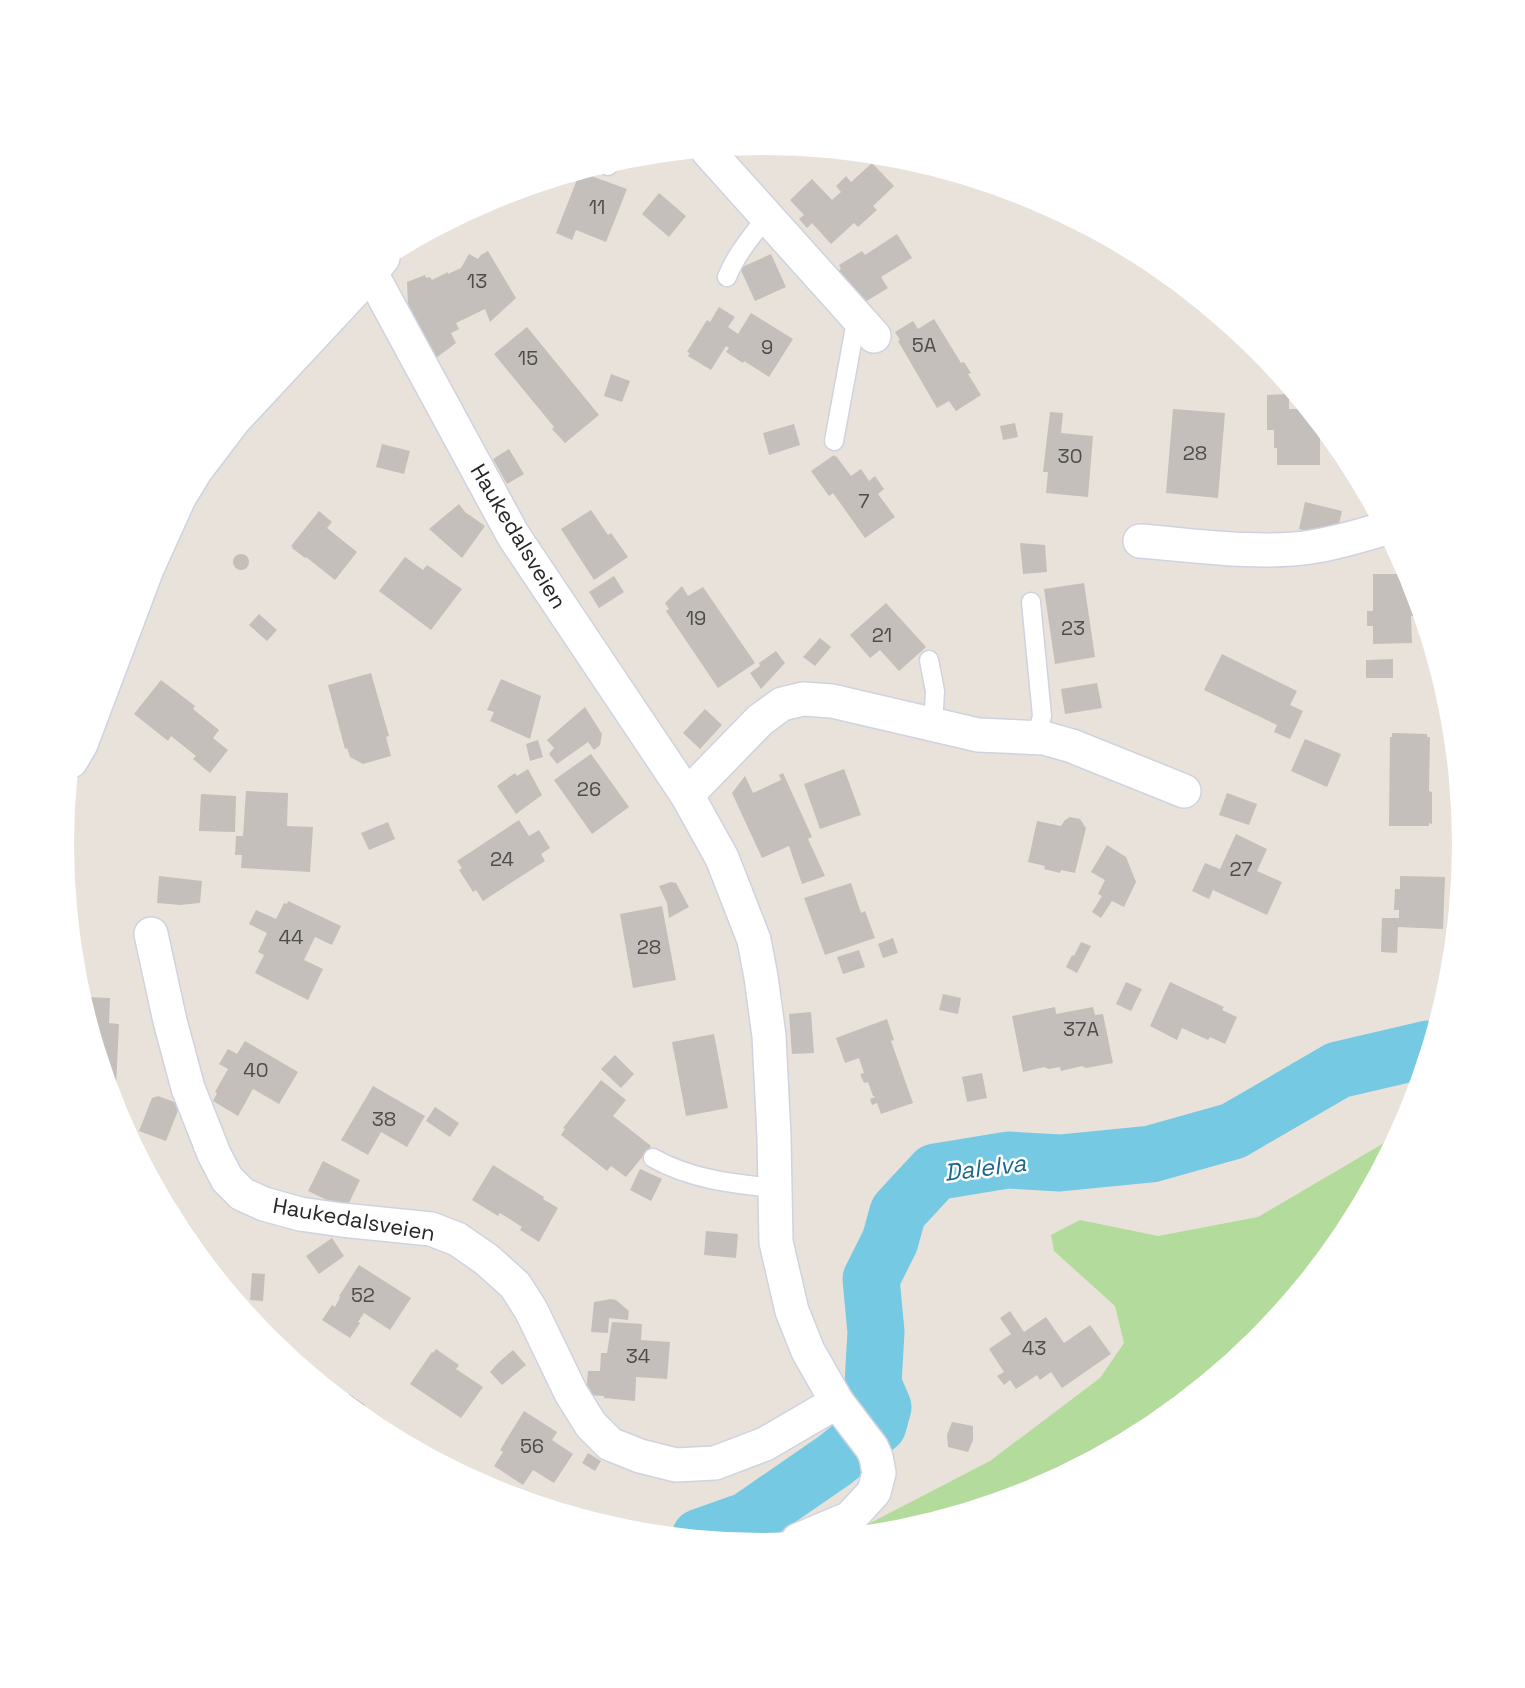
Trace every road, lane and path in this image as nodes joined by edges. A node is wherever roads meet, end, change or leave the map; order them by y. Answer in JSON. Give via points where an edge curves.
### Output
{"nodes":[{"id":1,"x":713,"y":156,"type":"edge"},
{"id":2,"x":767,"y":216,"type":"junction"},
{"id":3,"x":377,"y":273,"type":"edge"},
{"id":4,"x":727,"y":277,"type":"dead end"},
{"id":5,"x":351,"y":292,"type":"edge"},
{"id":6,"x":866,"y":326,"type":"joint"},
{"id":7,"x":834,"y":441,"type":"dead end"},
{"id":8,"x":1376,"y":531,"type":"edge"},
{"id":9,"x":1140,"y":541,"type":"dead end"},
{"id":10,"x":136,"y":564,"type":"edge"},
{"id":11,"x":1031,"y":602,"type":"dead end"},
{"id":12,"x":929,"y":660,"type":"dead end"},
{"id":13,"x":933,"y":726,"type":"junction"},
{"id":14,"x":1033,"y":738,"type":"junction"},
{"id":15,"x":81,"y":744,"type":"edge"},
{"id":16,"x":1184,"y":791,"type":"dead end"},
{"id":17,"x":687,"y":795,"type":"junction"},
{"id":18,"x":151,"y":934,"type":"dead end"},
{"id":19,"x":653,"y":1158,"type":"dead end"},
{"id":20,"x":775,"y":1188,"type":"junction"},
{"id":21,"x":837,"y":1402,"type":"junction"},
{"id":22,"x":820,"y":1531,"type":"edge"}],
"edges":[{"from":1,"to":2,"type":"street"},
{"from":2,"to":4,"type":"lane"},
{"from":2,"to":6,"type":"street"},
{"from":3,"to":17,"type":"street","name":"Haukedalsveien","via":[[513,535]]},
{"from":5,"to":10,"type":"street","via":[[234,420],[196,470]]},
{"from":6,"to":7,"type":"lane"},
{"from":8,"to":9,"type":"street","via":[[1310,547],[1279,549]]},
{"from":10,"to":15,"type":"street"},
{"from":11,"to":14,"type":"lane","via":[[1042,716]]},
{"from":12,"to":13,"type":"lane","via":[[935,691]]},
{"from":13,"to":14,"type":"street","via":[[978,735]]},
{"from":13,"to":17,"type":"street","via":[[832,701],[803,699],[782,704],[760,720]]},
{"from":14,"to":16,"type":"street","via":[[1072,746]]},
{"from":17,"to":20,"type":"street","name":"Haukedalsveien","via":[[722,858],[754,940],[769,1036]]},
{"from":18,"to":21,"type":"street","name":"Haukedalsveien","via":[[188,1088],[214,1154],[227,1179],[242,1194],[300,1214],[431,1229],[477,1252],[515,1285],[591,1425],[610,1444],[640,1456],[676,1465],[715,1463],[765,1444]]},
{"from":19,"to":20,"type":"lane","via":[[669,1168],[702,1178]]},
{"from":20,"to":21,"type":"street","name":"Haukedalsveien","via":[[776,1242],[792,1311],[808,1351]]},
{"from":21,"to":22,"type":"street","name":"Haukedalsveien","via":[[872,1448],[879,1473],[874,1492],[850,1518]]}]}
